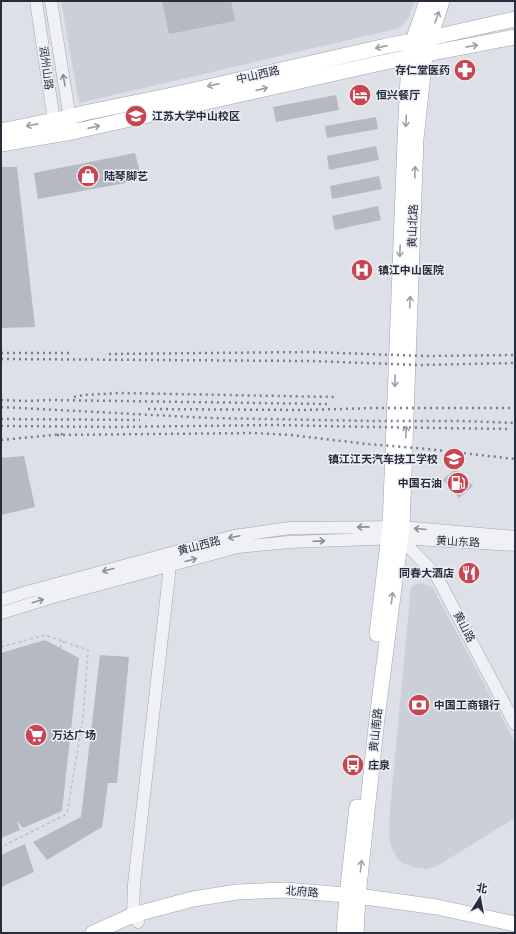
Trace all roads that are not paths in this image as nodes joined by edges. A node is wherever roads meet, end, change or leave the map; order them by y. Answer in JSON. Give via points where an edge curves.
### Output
{"nodes":[{"id":1,"x":36,"y":1,"type":"edge"},
{"id":2,"x":51,"y":1,"type":"edge"},
{"id":3,"x":427,"y":1,"type":"edge"},
{"id":4,"x":442,"y":1,"type":"edge"},
{"id":5,"x":515,"y":19,"type":"edge"},
{"id":6,"x":515,"y":37,"type":"edge"},
{"id":7,"x":430,"y":38,"type":"junction"},
{"id":8,"x":413,"y":41,"type":"junction"},
{"id":9,"x":425,"y":55,"type":"junction"},
{"id":10,"x":409,"y":58,"type":"junction"},
{"id":11,"x":70,"y":117,"type":"junction"},
{"id":12,"x":55,"y":128,"type":"junction"},
{"id":13,"x":1,"y":131,"type":"edge"},
{"id":14,"x":72,"y":132,"type":"junction"},
{"id":15,"x":1,"y":144,"type":"edge"},
{"id":16,"x":395,"y":533,"type":"junction"},
{"id":17,"x":515,"y":537,"type":"edge"},
{"id":18,"x":515,"y":545,"type":"edge"},
{"id":19,"x":170,"y":566,"type":"junction"},
{"id":20,"x":1,"y":600,"type":"edge"},
{"id":21,"x":1,"y":613,"type":"edge"},
{"id":22,"x":515,"y":724,"type":"edge"},
{"id":23,"x":352,"y":900,"type":"junction"},
{"id":24,"x":136,"y":919,"type":"junction"},
{"id":25,"x":515,"y":924,"type":"edge"},
{"id":26,"x":515,"y":931,"type":"edge"},
{"id":27,"x":93,"y":933,"type":"edge"},
{"id":28,"x":114,"y":933,"type":"edge"},
{"id":29,"x":344,"y":933,"type":"edge"},
{"id":30,"x":356,"y":933,"type":"edge"}],
"edges":[{"from":1,"to":12,"type":"street","name":"润州山路"},
{"from":11,"to":2,"type":"street","name":"润州山路","one_way":true},
{"from":3,"to":8,"type":"main road","name":"黄山北路"},
{"from":7,"to":4,"type":"main road","name":"黄山北路","one_way":true},
{"from":5,"to":7,"type":"main road","name":"中山西路"},
{"from":9,"to":6,"type":"main road","name":"中山西路","one_way":true},
{"from":7,"to":8,"type":"main road","name":"中山西路"},
{"from":7,"to":9,"type":"main road","name":"黄山北路"},
{"from":8,"to":10,"type":"main road","name":"黄山北路"},
{"from":8,"to":11,"type":"main road","name":"中山西路","one_way":true},
{"from":9,"to":10,"type":"main road","name":"中山西路"},
{"from":16,"to":9,"type":"main road","name":"黄山北路","one_way":true,"via":[[416,139]]},
{"from":14,"to":10,"type":"main road","name":"中山西路","one_way":true},
{"from":10,"to":16,"type":"main road","name":"黄山北路","one_way":true},
{"from":11,"to":12,"type":"main road","name":"中山西路"},
{"from":11,"to":14,"type":"street","name":"润州山路"},
{"from":12,"to":13,"type":"main road","name":"中山西路","one_way":true},
{"from":12,"to":14,"type":"main road","name":"中山西路"},
{"from":12,"to":15,"type":"main road","name":"中山西路"},
{"from":17,"to":16,"type":"street","name":"黄山东路","one_way":true},
{"from":16,"to":18,"type":"street","name":"黄山东路"},
{"from":19,"to":16,"type":"street","name":"黄山西路","one_way":true,"via":[[238,547]]},
{"from":16,"to":20,"type":"street","name":"黄山西路","one_way":true,"via":[[290,528],[234,536]]},
{"from":16,"to":22,"type":"street","name":"黄山路","via":[[436,575]]},
{"from":16,"to":23,"type":"main road","name":"黄山南路","via":[[377,718]]},
{"from":21,"to":19,"type":"street","name":"黄山西路","one_way":true},
{"from":19,"to":24,"type":"street","via":[[134,884]]},
{"from":23,"to":24,"type":"main road","name":"北府路","via":[[236,900],[192,906]]},
{"from":23,"to":25,"type":"main road","name":"北府路","via":[[437,907]]},
{"from":23,"to":26,"type":"main road","name":"北府路"},
{"from":23,"to":29,"type":"main road","name":"黄山南路"},
{"from":23,"to":30,"type":"main road","name":"黄山南路"},
{"from":24,"to":27,"type":"main road","name":"北府路"},
{"from":24,"to":28,"type":"main road","name":"北府路"}]}
